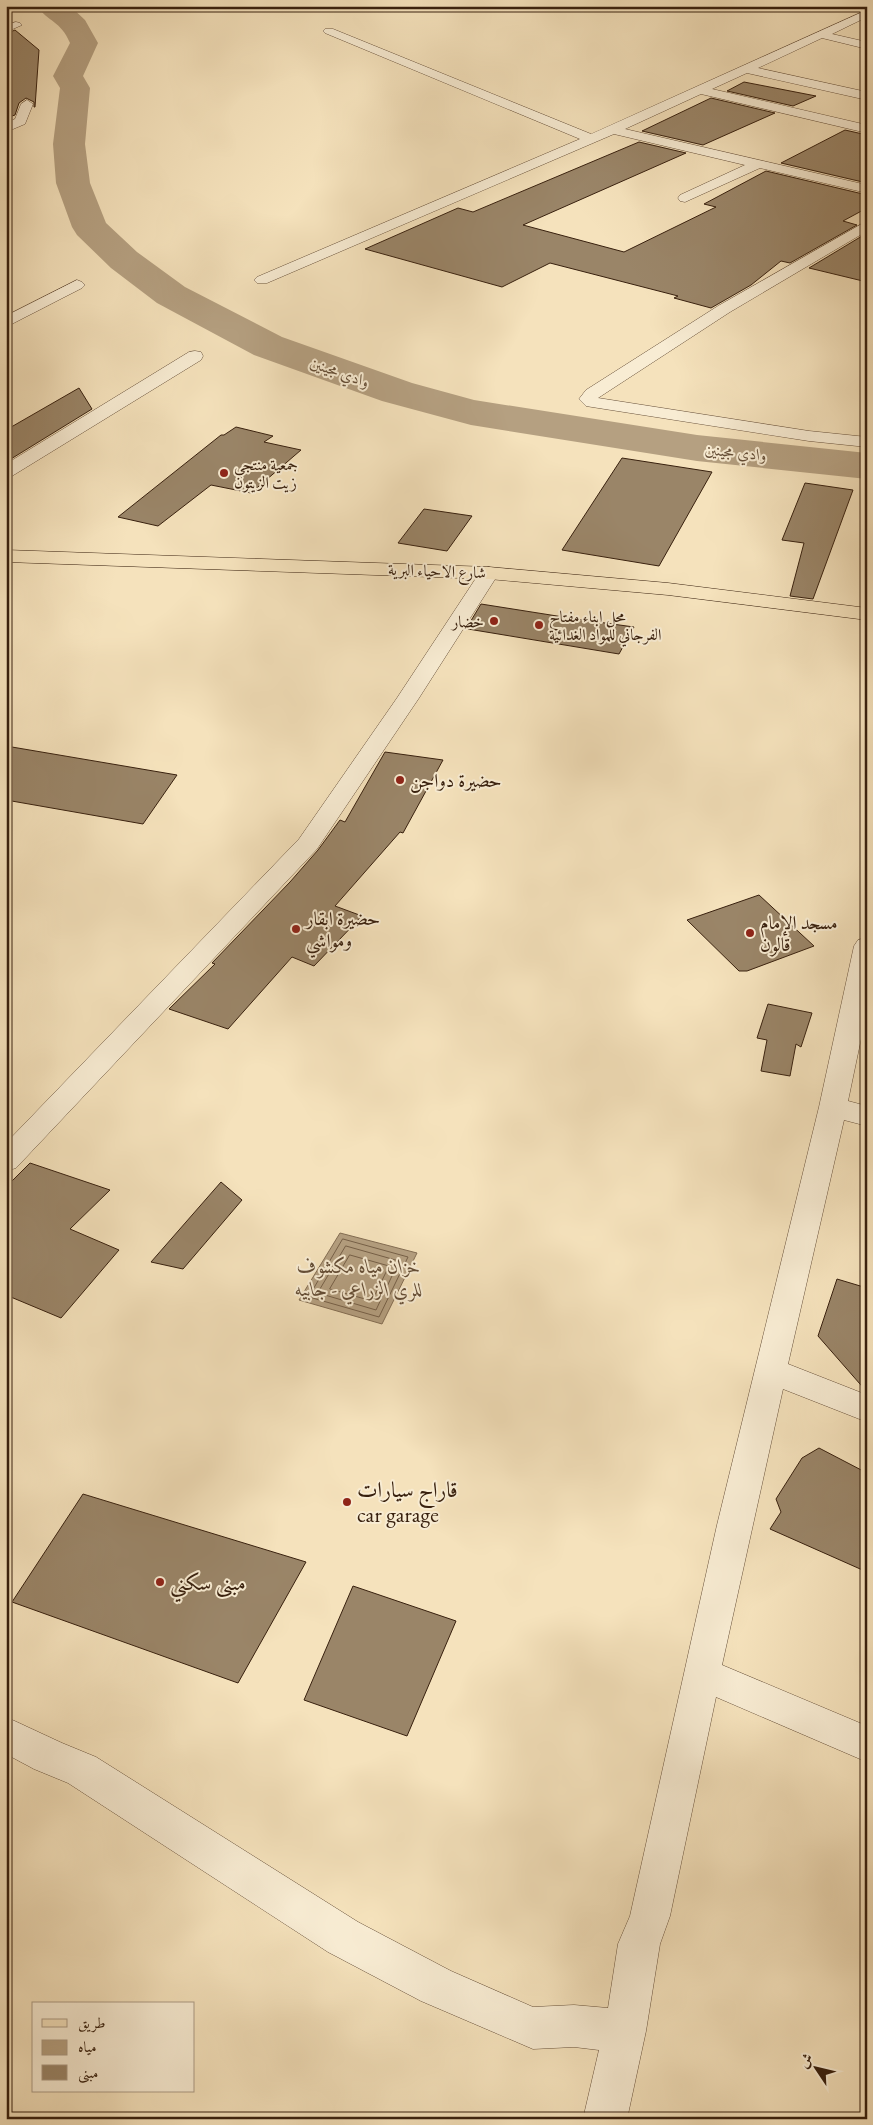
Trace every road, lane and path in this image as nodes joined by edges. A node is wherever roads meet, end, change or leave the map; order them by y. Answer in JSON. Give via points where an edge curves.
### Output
{"nodes":[{"id":1,"x":867,"y":13,"type":"edge"},
{"id":2,"x":329,"y":31,"type":"dead end"},
{"id":3,"x":822,"y":34,"type":"junction"},
{"id":4,"x":867,"y":46,"type":"edge"},
{"id":5,"x":744,"y":69,"type":"junction"},
{"id":6,"x":699,"y":90,"type":"junction"},
{"id":7,"x":867,"y":96,"type":"edge"},
{"id":8,"x":27,"y":104,"type":"dead end"},
{"id":9,"x":6,"y":128,"type":"edge"},
{"id":10,"x":867,"y":129,"type":"edge"},
{"id":11,"x":614,"y":130,"type":"junction"},
{"id":12,"x":592,"y":139,"type":"junction"},
{"id":13,"x":758,"y":164,"type":"junction"},
{"id":14,"x":867,"y":189,"type":"edge"},
{"id":15,"x":685,"y":198,"type":"dead end"},
{"id":16,"x":867,"y":225,"type":"edge"},
{"id":17,"x":262,"y":280,"type":"dead end"},
{"id":18,"x":77,"y":285,"type":"dead end"},
{"id":19,"x":6,"y":322,"type":"edge"},
{"id":20,"x":195,"y":356,"type":"dead end"},
{"id":21,"x":863,"y":438,"type":"edge"},
{"id":22,"x":6,"y":472,"type":"edge"},
{"id":23,"x":6,"y":556,"type":"edge"},
{"id":24,"x":489,"y":573,"type":"junction"},
{"id":25,"x":867,"y":614,"type":"edge"},
{"id":26,"x":867,"y":946,"type":"edge"},
{"id":27,"x":863,"y":985,"type":"edge"},
{"id":28,"x":833,"y":1107,"type":"junction"},
{"id":29,"x":867,"y":1116,"type":"edge"},
{"id":30,"x":6,"y":1161,"type":"edge"},
{"id":31,"x":772,"y":1371,"type":"junction"},
{"id":32,"x":867,"y":1409,"type":"edge"},
{"id":33,"x":702,"y":1674,"type":"junction"},
{"id":34,"x":6,"y":1734,"type":"edge"},
{"id":35,"x":867,"y":1744,"type":"edge"},
{"id":36,"x":626,"y":2031,"type":"junction"},
{"id":37,"x":605,"y":2119,"type":"edge"}],
"edges":[{"from":1,"to":3,"type":"street"},
{"from":2,"to":12,"type":"street"},
{"from":3,"to":4,"type":"street"},
{"from":3,"to":5,"type":"street"},
{"from":5,"to":6,"type":"street"},
{"from":5,"to":7,"type":"street"},
{"from":6,"to":10,"type":"street"},
{"from":6,"to":11,"type":"street"},
{"from":8,"to":9,"type":"street","via":[[20,121]]},
{"from":11,"to":12,"type":"street"},
{"from":11,"to":13,"type":"street"},
{"from":12,"to":17,"type":"street"},
{"from":13,"to":14,"type":"street"},
{"from":13,"to":15,"type":"street"},
{"from":16,"to":21,"type":"street","via":[[724,309],[588,399],[602,404]]},
{"from":18,"to":19,"type":"street"},
{"from":20,"to":22,"type":"street"},
{"from":23,"to":24,"type":"main road","name":"شارع الاحياء البرية"},
{"from":24,"to":25,"type":"main road","name":"شارع الاحياء البرية","via":[[668,588]]},
{"from":24,"to":30,"type":"street","via":[[308,844]]},
{"from":26,"to":27,"type":"street"},
{"from":27,"to":28,"type":"street"},
{"from":28,"to":29,"type":"street"},
{"from":28,"to":31,"type":"street"},
{"from":31,"to":32,"type":"street"},
{"from":31,"to":33,"type":"street"},
{"from":33,"to":35,"type":"street"},
{"from":33,"to":36,"type":"street","via":[[650,1916],[639,1944]]},
{"from":34,"to":36,"type":"street","via":[[82,1770],[343,1937],[436,1986],[533,2028],[574,2026]]},
{"from":36,"to":37,"type":"street"}]}
